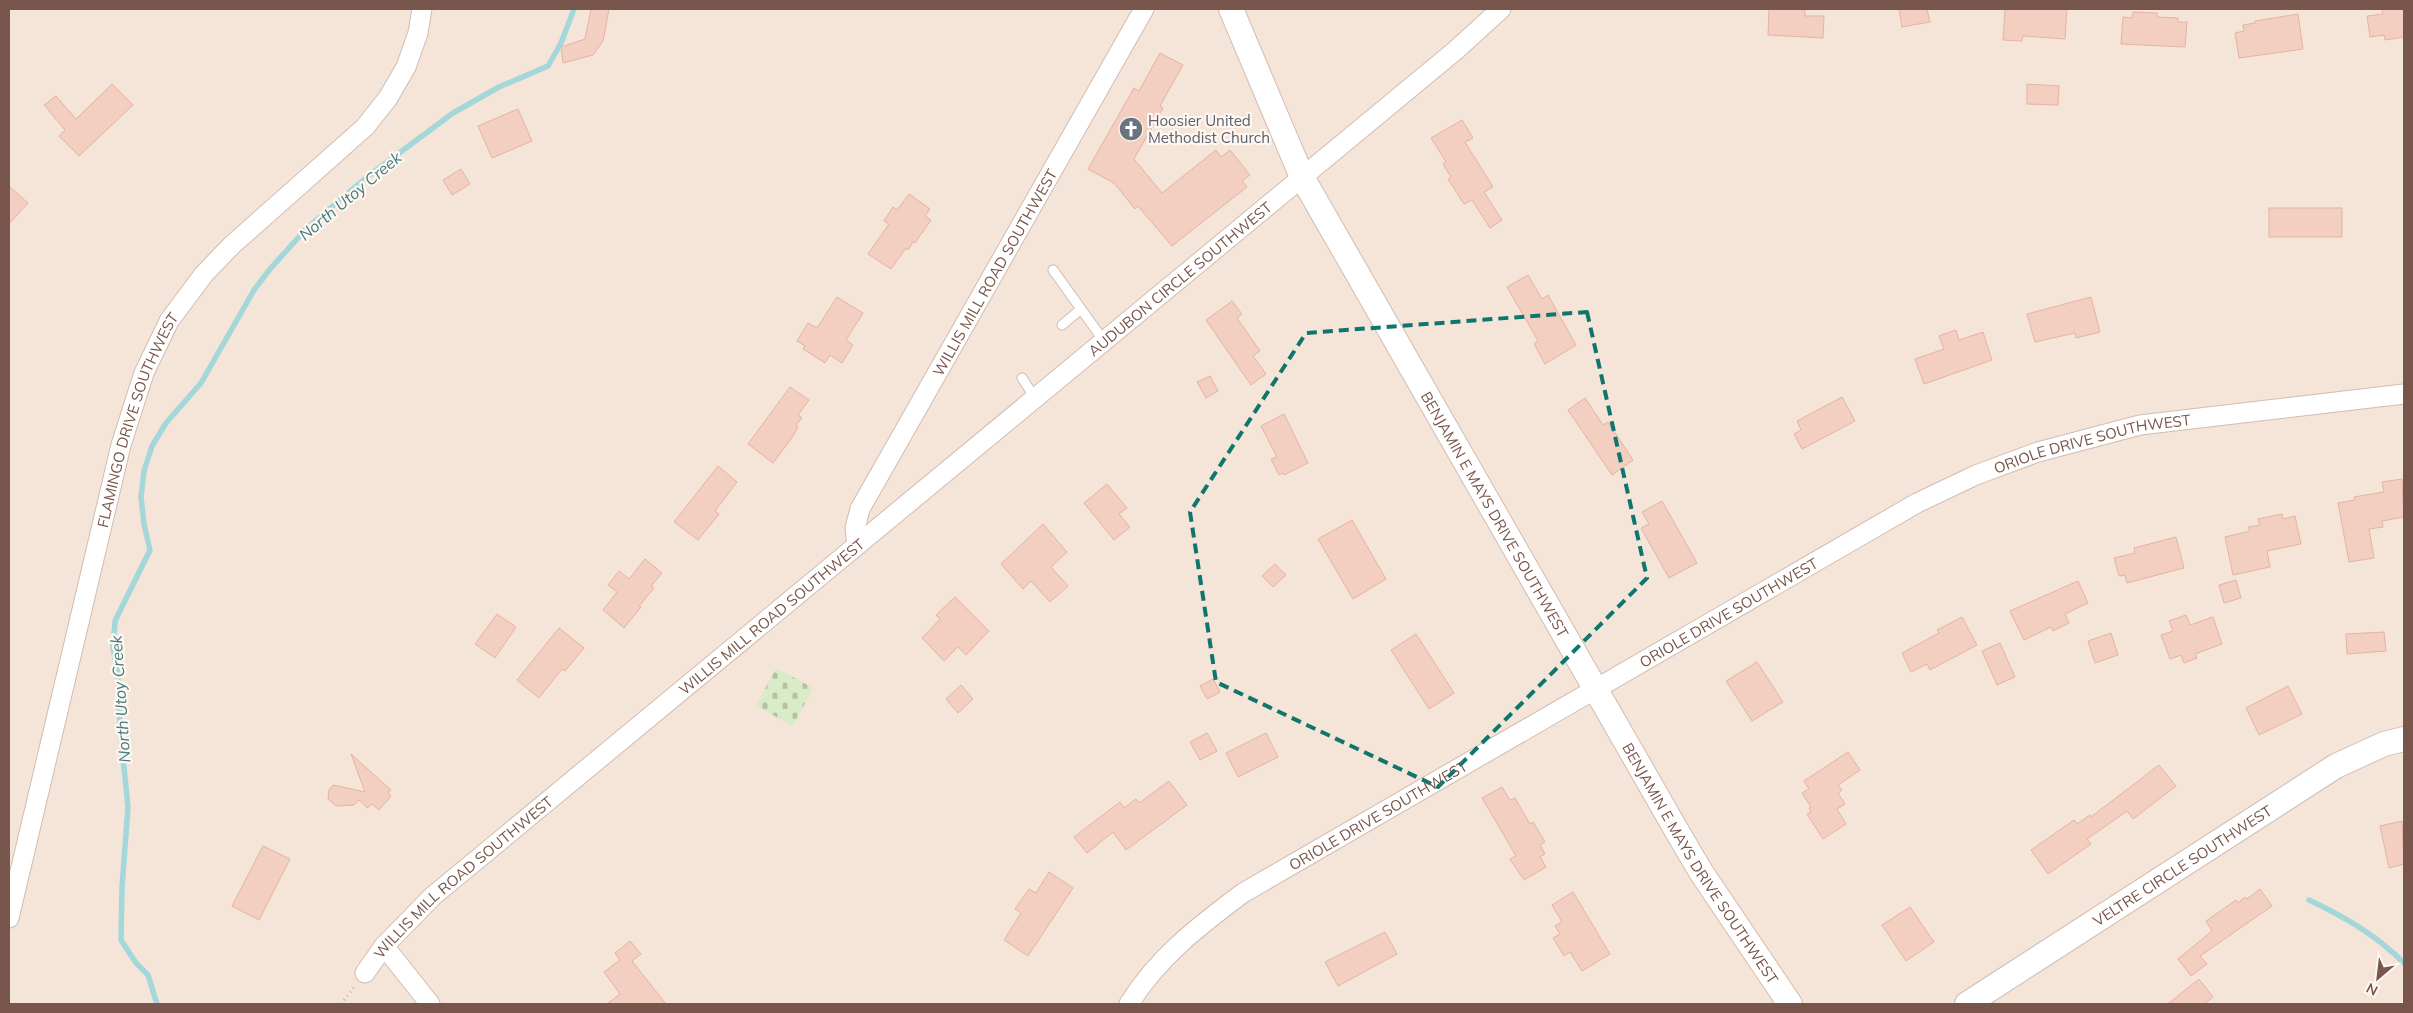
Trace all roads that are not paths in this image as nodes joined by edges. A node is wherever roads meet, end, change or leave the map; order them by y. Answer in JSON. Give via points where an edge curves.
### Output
{"nodes":[{"id":1,"x":422,"y":9,"type":"edge"},
{"id":2,"x":1144,"y":9,"type":"edge"},
{"id":3,"x":1232,"y":9,"type":"edge"},
{"id":4,"x":1501,"y":9,"type":"edge"},
{"id":5,"x":1302,"y":177,"type":"junction"},
{"id":6,"x":1053,"y":270,"type":"dead end"},
{"id":7,"x":1082,"y":309,"type":"junction"},
{"id":8,"x":1062,"y":325,"type":"dead end"},
{"id":9,"x":1104,"y":341,"type":"junction"},
{"id":10,"x":1022,"y":378,"type":"dead end"},
{"id":11,"x":2404,"y":394,"type":"edge"},
{"id":12,"x":1035,"y":398,"type":"junction"},
{"id":13,"x":857,"y":545,"type":"junction"},
{"id":14,"x":1594,"y":690,"type":"junction"},
{"id":15,"x":2404,"y":739,"type":"edge"},
{"id":16,"x":9,"y":918,"type":"edge"},
{"id":17,"x":384,"y":946,"type":"junction"},
{"id":18,"x":365,"y":973,"type":"road end"},
{"id":19,"x":430,"y":1004,"type":"edge"},
{"id":20,"x":1129,"y":1004,"type":"edge"},
{"id":21,"x":1790,"y":1004,"type":"edge"},
{"id":22,"x":1967,"y":1004,"type":"edge"}],
"edges":[{"from":1,"to":16,"type":"street","name":"FLAMINGO DRIVE SOUTHWEST","via":[[406,67],[388,98],[365,127],[232,245],[204,274],[169,321],[144,373],[121,445]]},
{"from":2,"to":13,"type":"street","name":"WILLIS MILL ROAD SOUTHWEST","via":[[860,509],[855,528]]},
{"from":3,"to":5,"type":"street","name":"BENJAMIN E MAYS DRIVE SOUTHWEST"},
{"from":4,"to":5,"type":"street","name":"AUDUBON CIRCLE SOUTHWEST"},
{"from":5,"to":9,"type":"street","name":"AUDUBON CIRCLE SOUTHWEST"},
{"from":5,"to":14,"type":"street","name":"BENJAMIN E MAYS DRIVE SOUTHWEST"},
{"from":6,"to":7,"type":"lane"},
{"from":7,"to":8,"type":"lane"},
{"from":7,"to":9,"type":"lane"},
{"from":9,"to":12,"type":"street","name":"AUDUBON CIRCLE SOUTHWEST"},
{"from":10,"to":12,"type":"lane"},
{"from":11,"to":14,"type":"street","name":"ORIOLE DRIVE SOUTHWEST","via":[[2140,425],[2038,452],[1976,475],[1917,504]]},
{"from":12,"to":13,"type":"street","name":"AUDUBON CIRCLE SOUTHWEST"},
{"from":13,"to":17,"type":"street","name":"WILLIS MILL ROAD SOUTHWEST","via":[[433,896]]},
{"from":14,"to":20,"type":"street","name":"ORIOLE DRIVE SOUTHWEST","via":[[1243,893],[1195,929],[1157,967]]},
{"from":14,"to":21,"type":"street","name":"BENJAMIN E MAYS DRIVE SOUTHWEST","via":[[1701,872]]},
{"from":15,"to":22,"type":"street","name":"VELTRE CIRCLE SOUTHWEST","via":[[2384,744],[2336,766]]},
{"from":17,"to":18,"type":"street","name":"WILLIS MILL ROAD SOUTHWEST"},
{"from":17,"to":19,"type":"street"}]}
